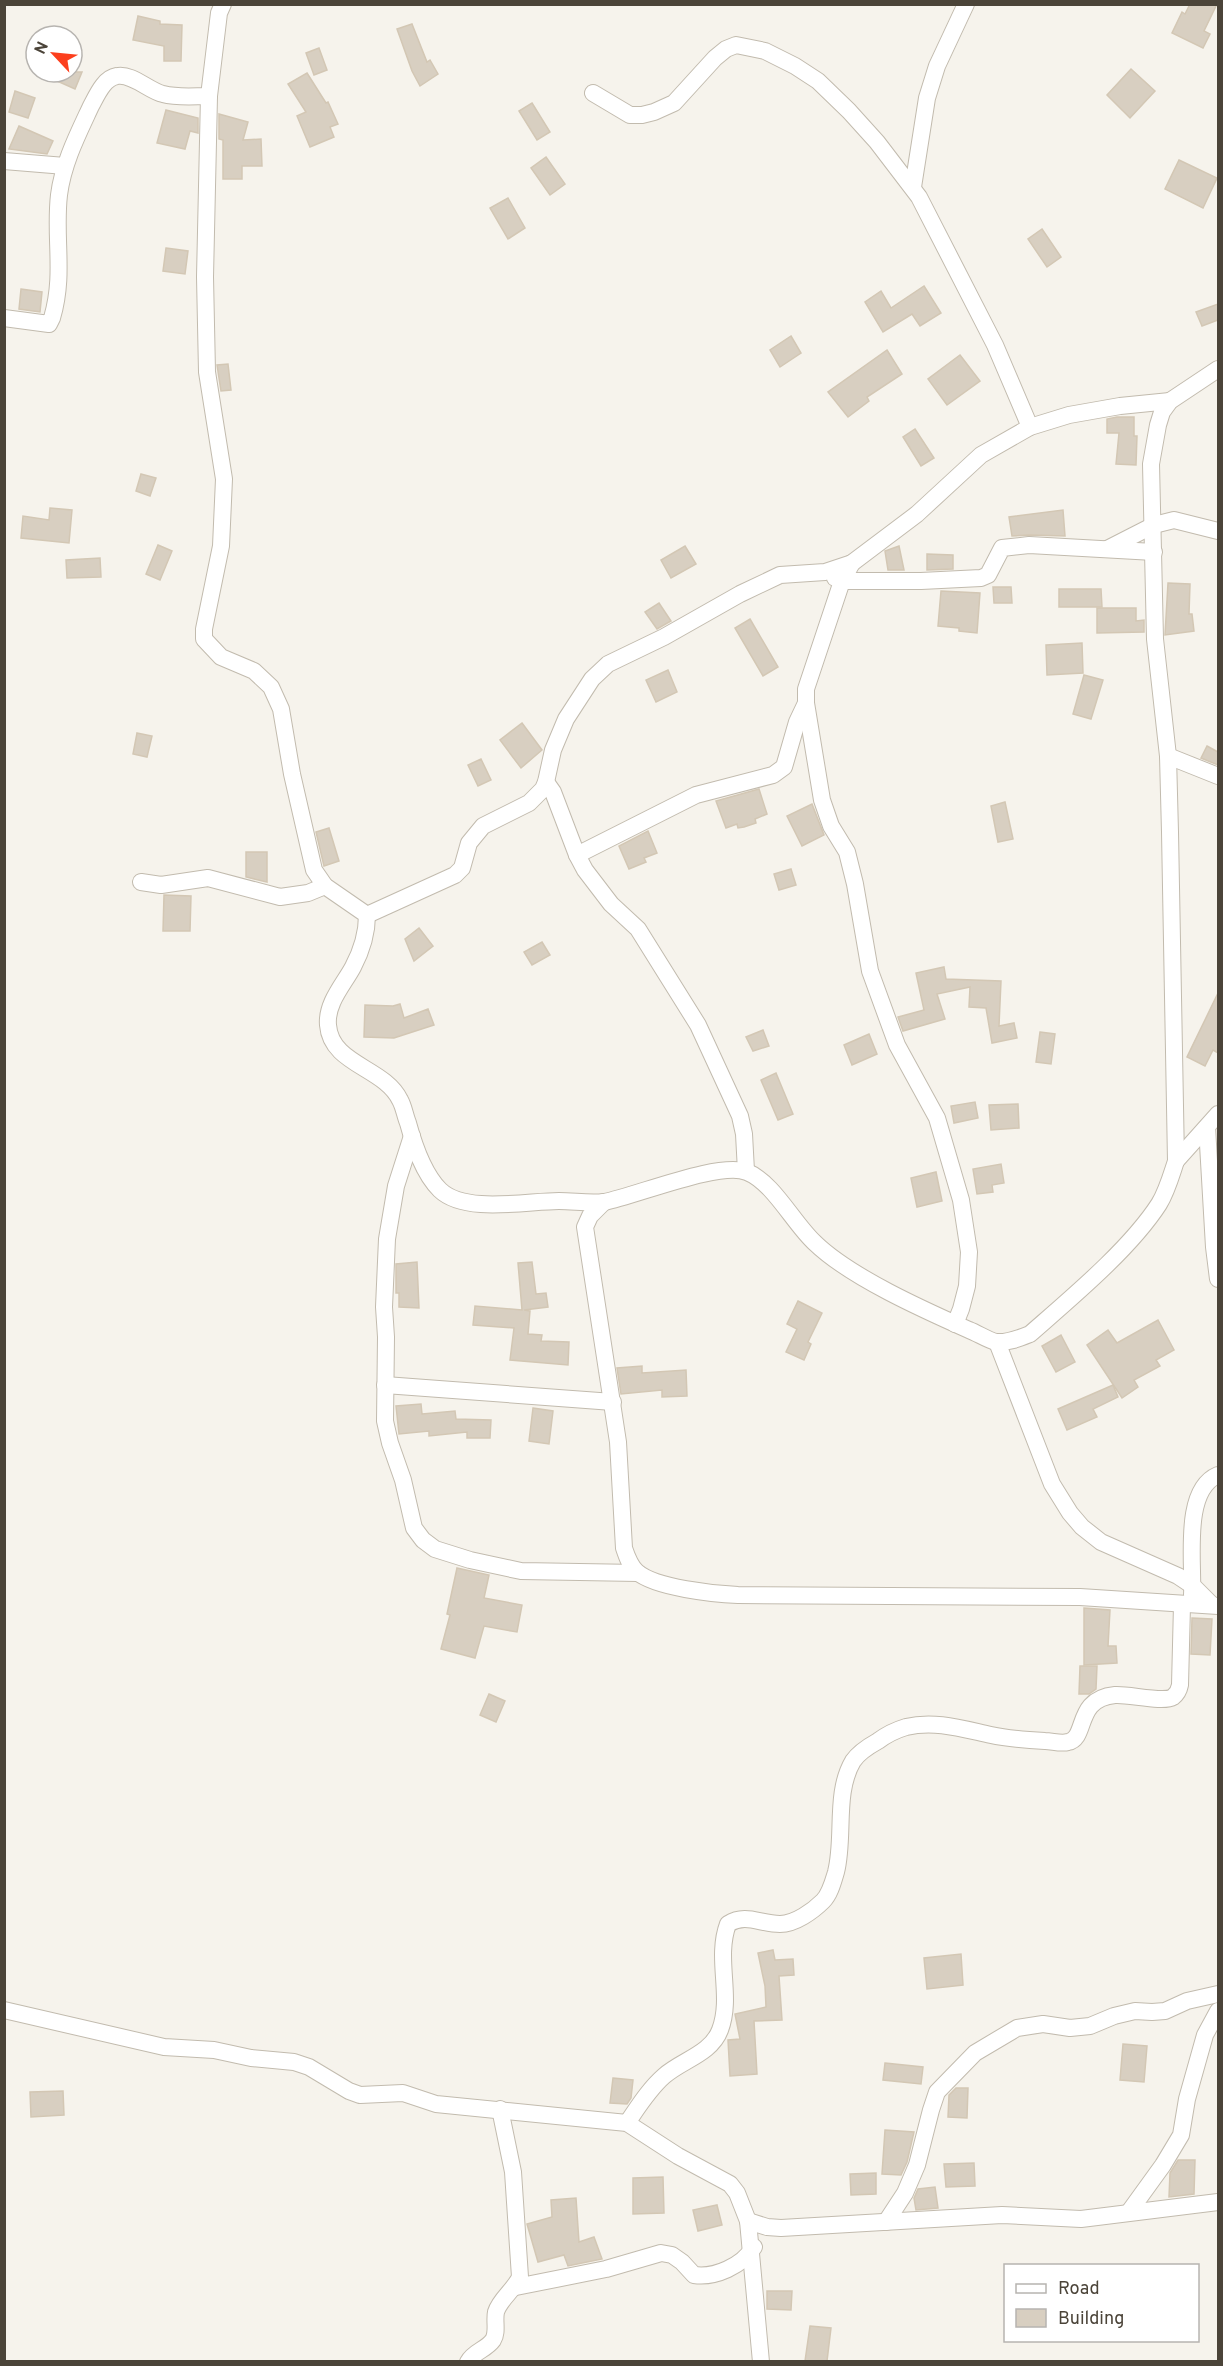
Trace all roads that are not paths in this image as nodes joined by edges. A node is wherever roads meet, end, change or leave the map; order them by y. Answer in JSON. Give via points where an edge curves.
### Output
{"nodes":[{"id":1,"x":224,"y":4,"type":"edge"},
{"id":2,"x":966,"y":4,"type":"edge"},
{"id":3,"x":593,"y":93,"type":"dead end"},
{"id":4,"x":208,"y":96,"type":"junction"},
{"id":5,"x":4,"y":161,"type":"edge"},
{"id":6,"x":65,"y":166,"type":"junction"},
{"id":7,"x":913,"y":187,"type":"junction"},
{"id":8,"x":4,"y":318,"type":"edge"},
{"id":9,"x":1218,"y":369,"type":"edge"},
{"id":10,"x":1170,"y":400,"type":"junction"},
{"id":11,"x":1030,"y":427,"type":"junction"},
{"id":12,"x":1154,"y":525,"type":"junction"},
{"id":13,"x":1218,"y":531,"type":"edge"},
{"id":14,"x":1105,"y":550,"type":"junction"},
{"id":15,"x":1154,"y":552,"type":"junction"},
{"id":16,"x":852,"y":563,"type":"junction"},
{"id":17,"x":825,"y":572,"type":"junction"},
{"id":18,"x":842,"y":581,"type":"junction"},
{"id":19,"x":806,"y":704,"type":"junction"},
{"id":20,"x":1168,"y":756,"type":"junction"},
{"id":21,"x":1218,"y":776,"type":"edge"},
{"id":22,"x":546,"y":782,"type":"junction"},
{"id":23,"x":537,"y":797,"type":"junction"},
{"id":24,"x":557,"y":806,"type":"junction"},
{"id":25,"x":577,"y":855,"type":"junction"},
{"id":26,"x":141,"y":882,"type":"dead end"},
{"id":27,"x":325,"y":885,"type":"junction"},
{"id":28,"x":367,"y":915,"type":"junction"},
{"id":29,"x":1218,"y":1114,"type":"edge"},
{"id":30,"x":1207,"y":1127,"type":"junction"},
{"id":31,"x":412,"y":1136,"type":"junction"},
{"id":32,"x":1176,"y":1161,"type":"junction"},
{"id":33,"x":746,"y":1171,"type":"junction"},
{"id":34,"x":558,"y":1201,"type":"junction"},
{"id":35,"x":604,"y":1202,"type":"junction"},
{"id":36,"x":585,"y":1227,"type":"junction"},
{"id":37,"x":1218,"y":1279,"type":"edge"},
{"id":38,"x":955,"y":1324,"type":"junction"},
{"id":39,"x":996,"y":1342,"type":"junction"},
{"id":40,"x":386,"y":1385,"type":"junction"},
{"id":41,"x":613,"y":1402,"type":"junction"},
{"id":42,"x":1218,"y":1475,"type":"edge"},
{"id":43,"x":638,"y":1573,"type":"junction"},
{"id":44,"x":1193,"y":1586,"type":"junction"},
{"id":45,"x":1187,"y":1605,"type":"junction"},
{"id":46,"x":1215,"y":1606,"type":"edge"},
{"id":47,"x":1218,"y":1994,"type":"edge"},
{"id":48,"x":4,"y":2010,"type":"edge"},
{"id":49,"x":1218,"y":2011,"type":"edge"},
{"id":50,"x":500,"y":2109,"type":"junction"},
{"id":51,"x":627,"y":2123,"type":"junction"},
{"id":52,"x":1218,"y":2202,"type":"edge"},
{"id":53,"x":1129,"y":2212,"type":"junction"},
{"id":54,"x":748,"y":2221,"type":"junction"},
{"id":55,"x":886,"y":2222,"type":"junction"},
{"id":56,"x":767,"y":2228,"type":"junction"},
{"id":57,"x":749,"y":2254,"type":"junction"},
{"id":58,"x":516,"y":2287,"type":"junction"},
{"id":59,"x":468,"y":2361,"type":"edge"},
{"id":60,"x":761,"y":2361,"type":"edge"}],
"edges":[{"from":1,"to":4,"type":"street","via":[[219,13]]},
{"from":2,"to":7,"type":"street","via":[[937,66],[927,98]]},
{"from":3,"to":7,"type":"street","via":[[630,115],[642,115],[674,103],[726,49],[736,45],[765,51],[818,81],[849,111]]},
{"from":4,"to":6,"type":"street","via":[[173,97],[121,75],[114,76],[98,92]]},
{"from":4,"to":27,"type":"street","via":[[207,372],[224,478],[221,546],[204,639],[221,657],[254,671],[272,687],[281,709],[314,870]]},
{"from":5,"to":6,"type":"street"},
{"from":6,"to":8,"type":"street","via":[[59,196],[60,275],[52,318],[49,324]]},
{"from":7,"to":11,"type":"street","via":[[995,345]]},
{"from":9,"to":10,"type":"street"},
{"from":10,"to":11,"type":"street","via":[[1120,405]]},
{"from":10,"to":12,"type":"street","via":[[1158,425],[1151,464]]},
{"from":11,"to":16,"type":"street","via":[[981,455],[916,514]]},
{"from":12,"to":13,"type":"street","via":[[1174,520]]},
{"from":12,"to":14,"type":"street"},
{"from":12,"to":15,"type":"street"},
{"from":14,"to":15,"type":"street"},
{"from":14,"to":18,"type":"street","via":[[1008,546],[1002,548],[988,574],[981,578]]},
{"from":15,"to":20,"type":"street","via":[[1155,639]]},
{"from":16,"to":17,"type":"street"},
{"from":16,"to":18,"type":"street"},
{"from":17,"to":18,"type":"street"},
{"from":17,"to":22,"type":"street","via":[[780,575],[608,664],[592,679],[566,719],[553,750]]},
{"from":18,"to":19,"type":"street","via":[[806,689]]},
{"from":19,"to":25,"type":"street","via":[[784,767],[773,775],[696,795]]},
{"from":19,"to":38,"type":"street","via":[[822,800],[831,826],[847,852],[870,971],[897,1045],[937,1118],[961,1200],[969,1252],[967,1286]]},
{"from":20,"to":21,"type":"street"},
{"from":20,"to":32,"type":"street"},
{"from":22,"to":23,"type":"street"},
{"from":22,"to":24,"type":"street"},
{"from":23,"to":24,"type":"street"},
{"from":23,"to":28,"type":"street","via":[[483,826],[469,843],[462,868],[455,875]]},
{"from":24,"to":25,"type":"street"},
{"from":25,"to":33,"type":"street","via":[[599,889],[645,939],[698,1024],[740,1116]]},
{"from":26,"to":27,"type":"street","via":[[161,885],[207,878],[280,897]]},
{"from":27,"to":28,"type":"street"},
{"from":28,"to":31,"type":"street","via":[[361,951],[333,1000],[328,1026],[340,1052],[376,1073],[395,1092]]},
{"from":29,"to":30,"type":"street"},
{"from":30,"to":32,"type":"street"},
{"from":30,"to":37,"type":"street"},
{"from":31,"to":34,"type":"street","via":[[431,1178],[454,1199],[477,1204]]},
{"from":31,"to":40,"type":"street","via":[[396,1186],[387,1239]]},
{"from":32,"to":39,"type":"street","via":[[1160,1202],[1129,1241],[1030,1334]]},
{"from":33,"to":35,"type":"street","via":[[714,1171]]},
{"from":33,"to":38,"type":"street","via":[[760,1181],[824,1251],[850,1269]]},
{"from":34,"to":35,"type":"street"},
{"from":34,"to":36,"type":"street","via":[[579,1216]]},
{"from":35,"to":36,"type":"street"},
{"from":36,"to":41,"type":"street"},
{"from":38,"to":39,"type":"street"},
{"from":39,"to":44,"type":"street","via":[[1052,1484],[1070,1513],[1101,1542]]},
{"from":40,"to":41,"type":"street"},
{"from":40,"to":43,"type":"street","via":[[385,1421],[414,1528],[435,1549],[521,1570]]},
{"from":41,"to":43,"type":"street","via":[[624,1548]]},
{"from":42,"to":44,"type":"street","via":[[1198,1495],[1192,1528]]},
{"from":43,"to":45,"type":"street","via":[[708,1593],[738,1595],[1080,1597]]},
{"from":44,"to":45,"type":"street"},
{"from":44,"to":46,"type":"street"},
{"from":45,"to":46,"type":"street"},
{"from":45,"to":51,"type":"street","via":[[1180,1685],[1174,1696],[1167,1699],[1113,1695],[1100,1699],[1090,1705],[1079,1733],[1067,1743],[1019,1740],[930,1724],[906,1727],[862,1750],[845,1784],[841,1850],[825,1899],[789,1923],[744,1918],[728,1924],[722,1944],[725,2014],[720,2032],[700,2053],[662,2078]]},
{"from":47,"to":55,"type":"street","via":[[1165,2011],[1114,2016],[1090,2026],[1043,2024],[1017,2028],[975,2053],[938,2092],[917,2165]]},
{"from":48,"to":50,"type":"street","via":[[165,2047],[294,2062],[360,2095],[403,2093],[436,2104]]},
{"from":49,"to":53,"type":"street","via":[[1205,2035],[1181,2135]]},
{"from":50,"to":51,"type":"street"},
{"from":50,"to":58,"type":"street","via":[[513,2172],[520,2266]]},
{"from":51,"to":54,"type":"street","via":[[730,2184]]},
{"from":52,"to":53,"type":"street"},
{"from":53,"to":55,"type":"street","via":[[1081,2219],[1002,2215]]},
{"from":54,"to":56,"type":"street"},
{"from":54,"to":57,"type":"street"},
{"from":55,"to":56,"type":"street"},
{"from":56,"to":57,"type":"street"},
{"from":57,"to":58,"type":"street","via":[[725,2271],[710,2275],[694,2275],[677,2259],[662,2253]]},
{"from":57,"to":60,"type":"street"},
{"from":58,"to":59,"type":"street","via":[[497,2311],[494,2338]]}]}
